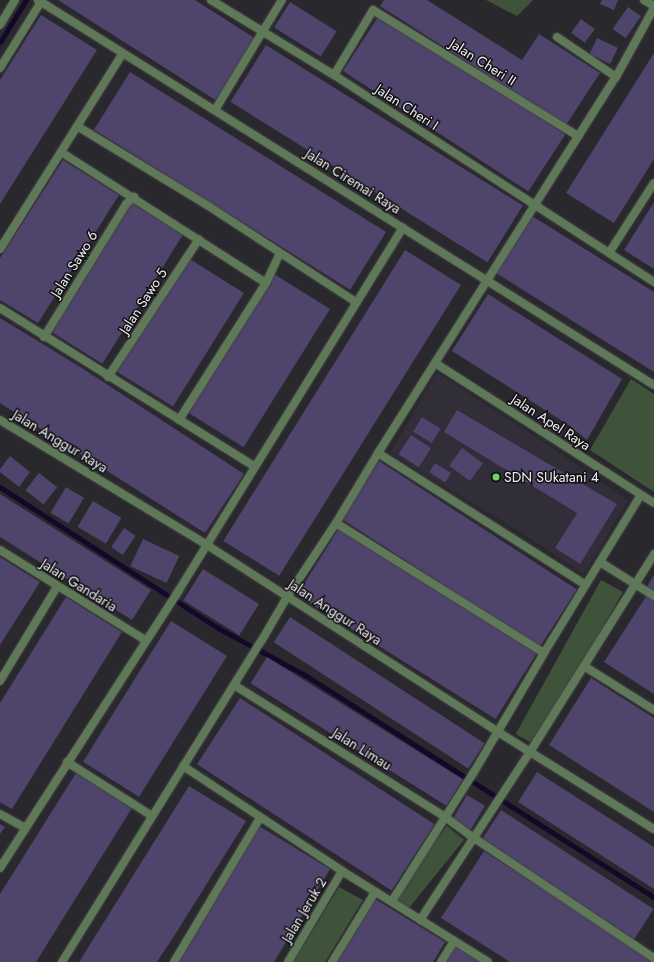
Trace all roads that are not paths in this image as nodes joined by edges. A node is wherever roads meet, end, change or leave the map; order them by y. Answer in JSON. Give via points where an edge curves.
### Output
{"nodes":[{"id":1,"x":15,"y":0,"type":"edge"},
{"id":2,"x":211,"y":0,"type":"edge"},
{"id":3,"x":282,"y":0,"type":"edge"},
{"id":4,"x":644,"y":0,"type":"edge"},
{"id":5,"x":40,"y":1,"type":"edge"},
{"id":6,"x":654,"y":7,"type":"edge"},
{"id":7,"x":0,"y":25,"type":"edge"},
{"id":8,"x":263,"y":32,"type":"junction"},
{"id":9,"x":557,"y":37,"type":"dead end"},
{"id":10,"x":123,"y":53,"type":"junction"},
{"id":11,"x":0,"y":68,"type":"edge"},
{"id":12,"x":334,"y":75,"type":"junction"},
{"id":13,"x":616,"y":76,"type":"junction"},
{"id":14,"x":215,"y":110,"type":"junction"},
{"id":15,"x":77,"y":126,"type":"junction"},
{"id":16,"x":578,"y":136,"type":"junction"},
{"id":17,"x":61,"y":152,"type":"junction"},
{"id":18,"x":654,"y":183,"type":"edge"},
{"id":19,"x":134,"y":197,"type":"junction"},
{"id":20,"x":535,"y":205,"type":"junction"},
{"id":21,"x":403,"y":228,"type":"junction"},
{"id":22,"x":199,"y":239,"type":"junction"},
{"id":23,"x":0,"y":250,"type":"edge"},
{"id":24,"x":280,"y":253,"type":"junction"},
{"id":25,"x":609,"y":253,"type":"junction"},
{"id":26,"x":488,"y":280,"type":"junction"},
{"id":27,"x":654,"y":282,"type":"edge"},
{"id":28,"x":266,"y":283,"type":"junction"},
{"id":29,"x":356,"y":302,"type":"junction"},
{"id":30,"x":0,"y":308,"type":"edge"},
{"id":31,"x":44,"y":337,"type":"junction"},
{"id":32,"x":435,"y":363,"type":"junction"},
{"id":33,"x":108,"y":376,"type":"junction"},
{"id":34,"x":654,"y":385,"type":"edge"},
{"id":35,"x":0,"y":420,"type":"edge"},
{"id":36,"x":179,"y":420,"type":"junction"},
{"id":37,"x":378,"y":453,"type":"junction"},
{"id":38,"x":254,"y":466,"type":"junction"},
{"id":39,"x":641,"y":494,"type":"junction"},
{"id":40,"x":654,"y":503,"type":"edge"},
{"id":41,"x":336,"y":523,"type":"junction"},
{"id":42,"x":207,"y":545,"type":"junction"},
{"id":43,"x":0,"y":550,"type":"edge"},
{"id":44,"x":654,"y":554,"type":"edge"},
{"id":45,"x":600,"y":562,"type":"junction"},
{"id":46,"x":635,"y":584,"type":"junction"},
{"id":47,"x":586,"y":586,"type":"junction"},
{"id":48,"x":57,"y":587,"type":"junction"},
{"id":49,"x":654,"y":596,"type":"edge"},
{"id":50,"x":287,"y":597,"type":"junction"},
{"id":51,"x":145,"y":640,"type":"junction"},
{"id":52,"x":544,"y":653,"type":"junction"},
{"id":53,"x":584,"y":666,"type":"junction"},
{"id":54,"x":0,"y":681,"type":"edge"},
{"id":55,"x":234,"y":685,"type":"junction"},
{"id":56,"x":654,"y":710,"type":"edge"},
{"id":57,"x":498,"y":732,"type":"junction"},
{"id":58,"x":530,"y":752,"type":"junction"},
{"id":59,"x":67,"y":762,"type":"junction"},
{"id":60,"x":183,"y":766,"type":"junction"},
{"id":61,"x":0,"y":814,"type":"edge"},
{"id":62,"x":152,"y":816,"type":"junction"},
{"id":63,"x":445,"y":816,"type":"junction"},
{"id":64,"x":260,"y":818,"type":"junction"},
{"id":65,"x":25,"y":828,"type":"junction"},
{"id":66,"x":654,"y":829,"type":"edge"},
{"id":67,"x":474,"y":838,"type":"junction"},
{"id":68,"x":0,"y":868,"type":"edge"},
{"id":69,"x":342,"y":871,"type":"junction"},
{"id":70,"x":375,"y":892,"type":"junction"},
{"id":71,"x":392,"y":902,"type":"junction"},
{"id":72,"x":420,"y":920,"type":"junction"},
{"id":73,"x":454,"y":941,"type":"junction"},
{"id":74,"x":654,"y":958,"type":"edge"},
{"id":75,"x":62,"y":962,"type":"edge"},
{"id":76,"x":174,"y":962,"type":"edge"},
{"id":77,"x":288,"y":962,"type":"edge"},
{"id":78,"x":332,"y":962,"type":"edge"},
{"id":79,"x":441,"y":962,"type":"edge"},
{"id":80,"x":488,"y":962,"type":"edge"}],
"edges":[{"from":1,"to":7,"type":"street"},
{"from":2,"to":8,"type":"street","name":"Jalan Cheri I"},
{"from":3,"to":8,"type":"street"},
{"from":4,"to":6,"type":"street"},
{"from":5,"to":10,"type":"street","name":"Jalan Ciremai Raya"},
{"from":5,"to":11,"type":"street"},
{"from":6,"to":13,"type":"street"},
{"from":8,"to":12,"type":"street","name":"Jalan Cheri I"},
{"from":8,"to":14,"type":"street"},
{"from":9,"to":13,"type":"street"},
{"from":10,"to":14,"type":"street","name":"Jalan Ciremai Raya"},
{"from":10,"to":15,"type":"street"},
{"from":12,"to":16,"type":"street","name":"Jalan Cheri II","via":[[373,10]]},
{"from":12,"to":20,"type":"street","name":"Jalan Cheri I"},
{"from":13,"to":16,"type":"street"},
{"from":14,"to":21,"type":"street","name":"Jalan Ciremai Raya"},
{"from":15,"to":17,"type":"street"},
{"from":15,"to":24,"type":"street"},
{"from":16,"to":20,"type":"street"},
{"from":17,"to":19,"type":"street"},
{"from":17,"to":23,"type":"street"},
{"from":18,"to":25,"type":"street"},
{"from":19,"to":22,"type":"street"},
{"from":19,"to":31,"type":"street","name":"Jalan Sawo 6","via":[[126,204]]},
{"from":20,"to":25,"type":"street","name":"Jalan Cheri I"},
{"from":20,"to":26,"type":"street"},
{"from":21,"to":26,"type":"street","name":"Jalan Ciremai Raya"},
{"from":21,"to":29,"type":"street"},
{"from":22,"to":28,"type":"street"},
{"from":22,"to":33,"type":"street","name":"Jalan Sawo 5"},
{"from":24,"to":28,"type":"street"},
{"from":24,"to":29,"type":"street"},
{"from":25,"to":27,"type":"street","name":"Jalan Cheri I"},
{"from":26,"to":32,"type":"street"},
{"from":26,"to":34,"type":"street","name":"Jalan Ciremai Raya"},
{"from":28,"to":36,"type":"street"},
{"from":29,"to":38,"type":"street"},
{"from":30,"to":31,"type":"street"},
{"from":31,"to":33,"type":"street"},
{"from":32,"to":37,"type":"street"},
{"from":32,"to":39,"type":"street","name":"Jalan Apel Raya"},
{"from":33,"to":36,"type":"street"},
{"from":35,"to":42,"type":"street","name":"Jalan Anggur Raya"},
{"from":36,"to":38,"type":"street"},
{"from":37,"to":41,"type":"street"},
{"from":37,"to":47,"type":"street"},
{"from":38,"to":42,"type":"street"},
{"from":39,"to":40,"type":"street","name":"Jalan Apel Raya"},
{"from":39,"to":45,"type":"street"},
{"from":41,"to":50,"type":"street"},
{"from":41,"to":52,"type":"street"},
{"from":42,"to":50,"type":"street","name":"Jalan Anggur Raya"},
{"from":42,"to":51,"type":"street"},
{"from":43,"to":48,"type":"street","name":"Jalan Gandaria"},
{"from":44,"to":46,"type":"street"},
{"from":45,"to":46,"type":"street"},
{"from":45,"to":47,"type":"street"},
{"from":46,"to":49,"type":"street"},
{"from":46,"to":53,"type":"street"},
{"from":47,"to":52,"type":"street"},
{"from":48,"to":51,"type":"street","name":"Jalan Gandaria"},
{"from":48,"to":54,"type":"street"},
{"from":50,"to":55,"type":"street"},
{"from":50,"to":57,"type":"street","name":"Jalan Anggur Raya"},
{"from":51,"to":59,"type":"street"},
{"from":52,"to":57,"type":"street"},
{"from":53,"to":56,"type":"street"},
{"from":53,"to":58,"type":"street"},
{"from":55,"to":60,"type":"street"},
{"from":55,"to":63,"type":"street","name":"Jalan Limau"},
{"from":57,"to":58,"type":"street","name":"Jalan Anggur Raya"},
{"from":57,"to":63,"type":"street"},
{"from":58,"to":66,"type":"street","name":"Jalan Anggur Raya"},
{"from":58,"to":67,"type":"street"},
{"from":59,"to":62,"type":"street"},
{"from":59,"to":65,"type":"street"},
{"from":60,"to":62,"type":"street"},
{"from":60,"to":64,"type":"street"},
{"from":61,"to":65,"type":"street"},
{"from":62,"to":75,"type":"street"},
{"from":63,"to":67,"type":"street","name":"Jalan Limau"},
{"from":63,"to":71,"type":"street"},
{"from":64,"to":69,"type":"street"},
{"from":64,"to":76,"type":"street"},
{"from":65,"to":68,"type":"street"},
{"from":67,"to":72,"type":"street"},
{"from":67,"to":74,"type":"street","name":"Jalan Limau"},
{"from":69,"to":70,"type":"street"},
{"from":69,"to":77,"type":"street","name":"Jalan Jeruk 2"},
{"from":70,"to":71,"type":"street"},
{"from":70,"to":78,"type":"street"},
{"from":71,"to":72,"type":"street"},
{"from":72,"to":73,"type":"street"},
{"from":73,"to":79,"type":"street"},
{"from":73,"to":80,"type":"street"}]}
